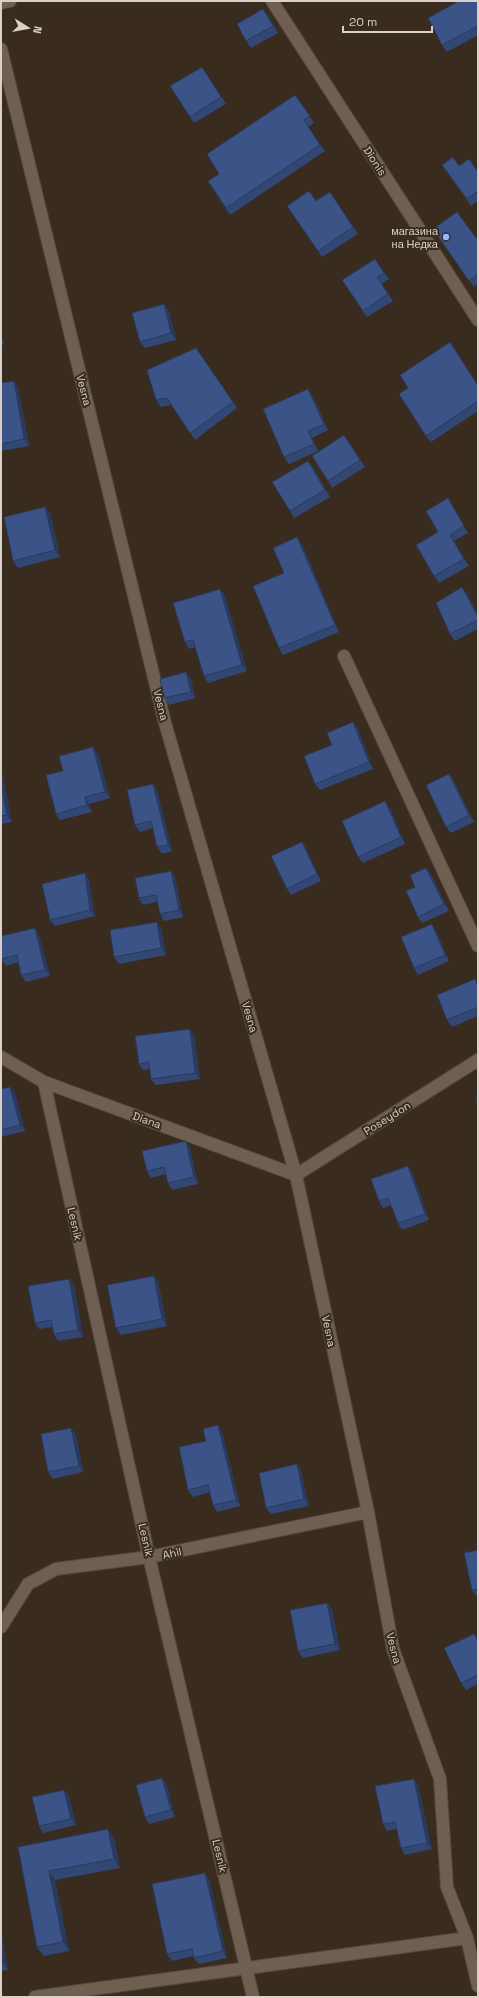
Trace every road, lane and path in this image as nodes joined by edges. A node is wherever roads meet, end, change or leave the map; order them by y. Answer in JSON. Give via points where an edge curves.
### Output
{"nodes":[{"id":1,"x":10,"y":1,"type":"edge"},
{"id":2,"x":272,"y":1,"type":"edge"},
{"id":3,"x":1,"y":3,"type":"edge"},
{"id":4,"x":1,"y":49,"type":"edge"},
{"id":5,"x":478,"y":320,"type":"edge"},
{"id":6,"x":344,"y":656,"type":"dead end"},
{"id":7,"x":478,"y":946,"type":"edge"},
{"id":8,"x":1,"y":1057,"type":"edge"},
{"id":9,"x":478,"y":1060,"type":"edge"},
{"id":10,"x":44,"y":1082,"type":"junction"},
{"id":11,"x":296,"y":1175,"type":"junction"},
{"id":12,"x":368,"y":1512,"type":"junction"},
{"id":13,"x":149,"y":1557,"type":"junction"},
{"id":14,"x":1,"y":1627,"type":"edge"},
{"id":15,"x":466,"y":1938,"type":"junction"},
{"id":16,"x":247,"y":1968,"type":"junction"},
{"id":17,"x":478,"y":1986,"type":"edge"},
{"id":18,"x":57,"y":1996,"type":"edge"},
{"id":19,"x":35,"y":1997,"type":"edge"},
{"id":20,"x":253,"y":1997,"type":"edge"}],
"edges":[{"from":1,"to":3,"type":"street"},
{"from":2,"to":5,"type":"street","name":"Dionis"},
{"from":4,"to":11,"type":"street","name":"Vesna","via":[[165,723]]},
{"from":6,"to":7,"type":"street"},
{"from":8,"to":10,"type":"street","name":"Diana"},
{"from":9,"to":11,"type":"street","name":"Poseydon"},
{"from":10,"to":11,"type":"street","name":"Diana"},
{"from":10,"to":13,"type":"street","name":"Lesnik"},
{"from":11,"to":12,"type":"street","name":"Vesna"},
{"from":12,"to":13,"type":"street","name":"Ahil"},
{"from":12,"to":15,"type":"street","name":"Vesna","via":[[393,1648],[440,1779],[447,1887]]},
{"from":13,"to":14,"type":"street","name":"Ahil","via":[[56,1569],[28,1584]]},
{"from":13,"to":16,"type":"street","name":"Lesnik"},
{"from":15,"to":16,"type":"street"},
{"from":15,"to":17,"type":"street","name":"Vesna"},
{"from":16,"to":18,"type":"street"},
{"from":16,"to":20,"type":"street","name":"Lesnik"},
{"from":18,"to":19,"type":"street"}]}
